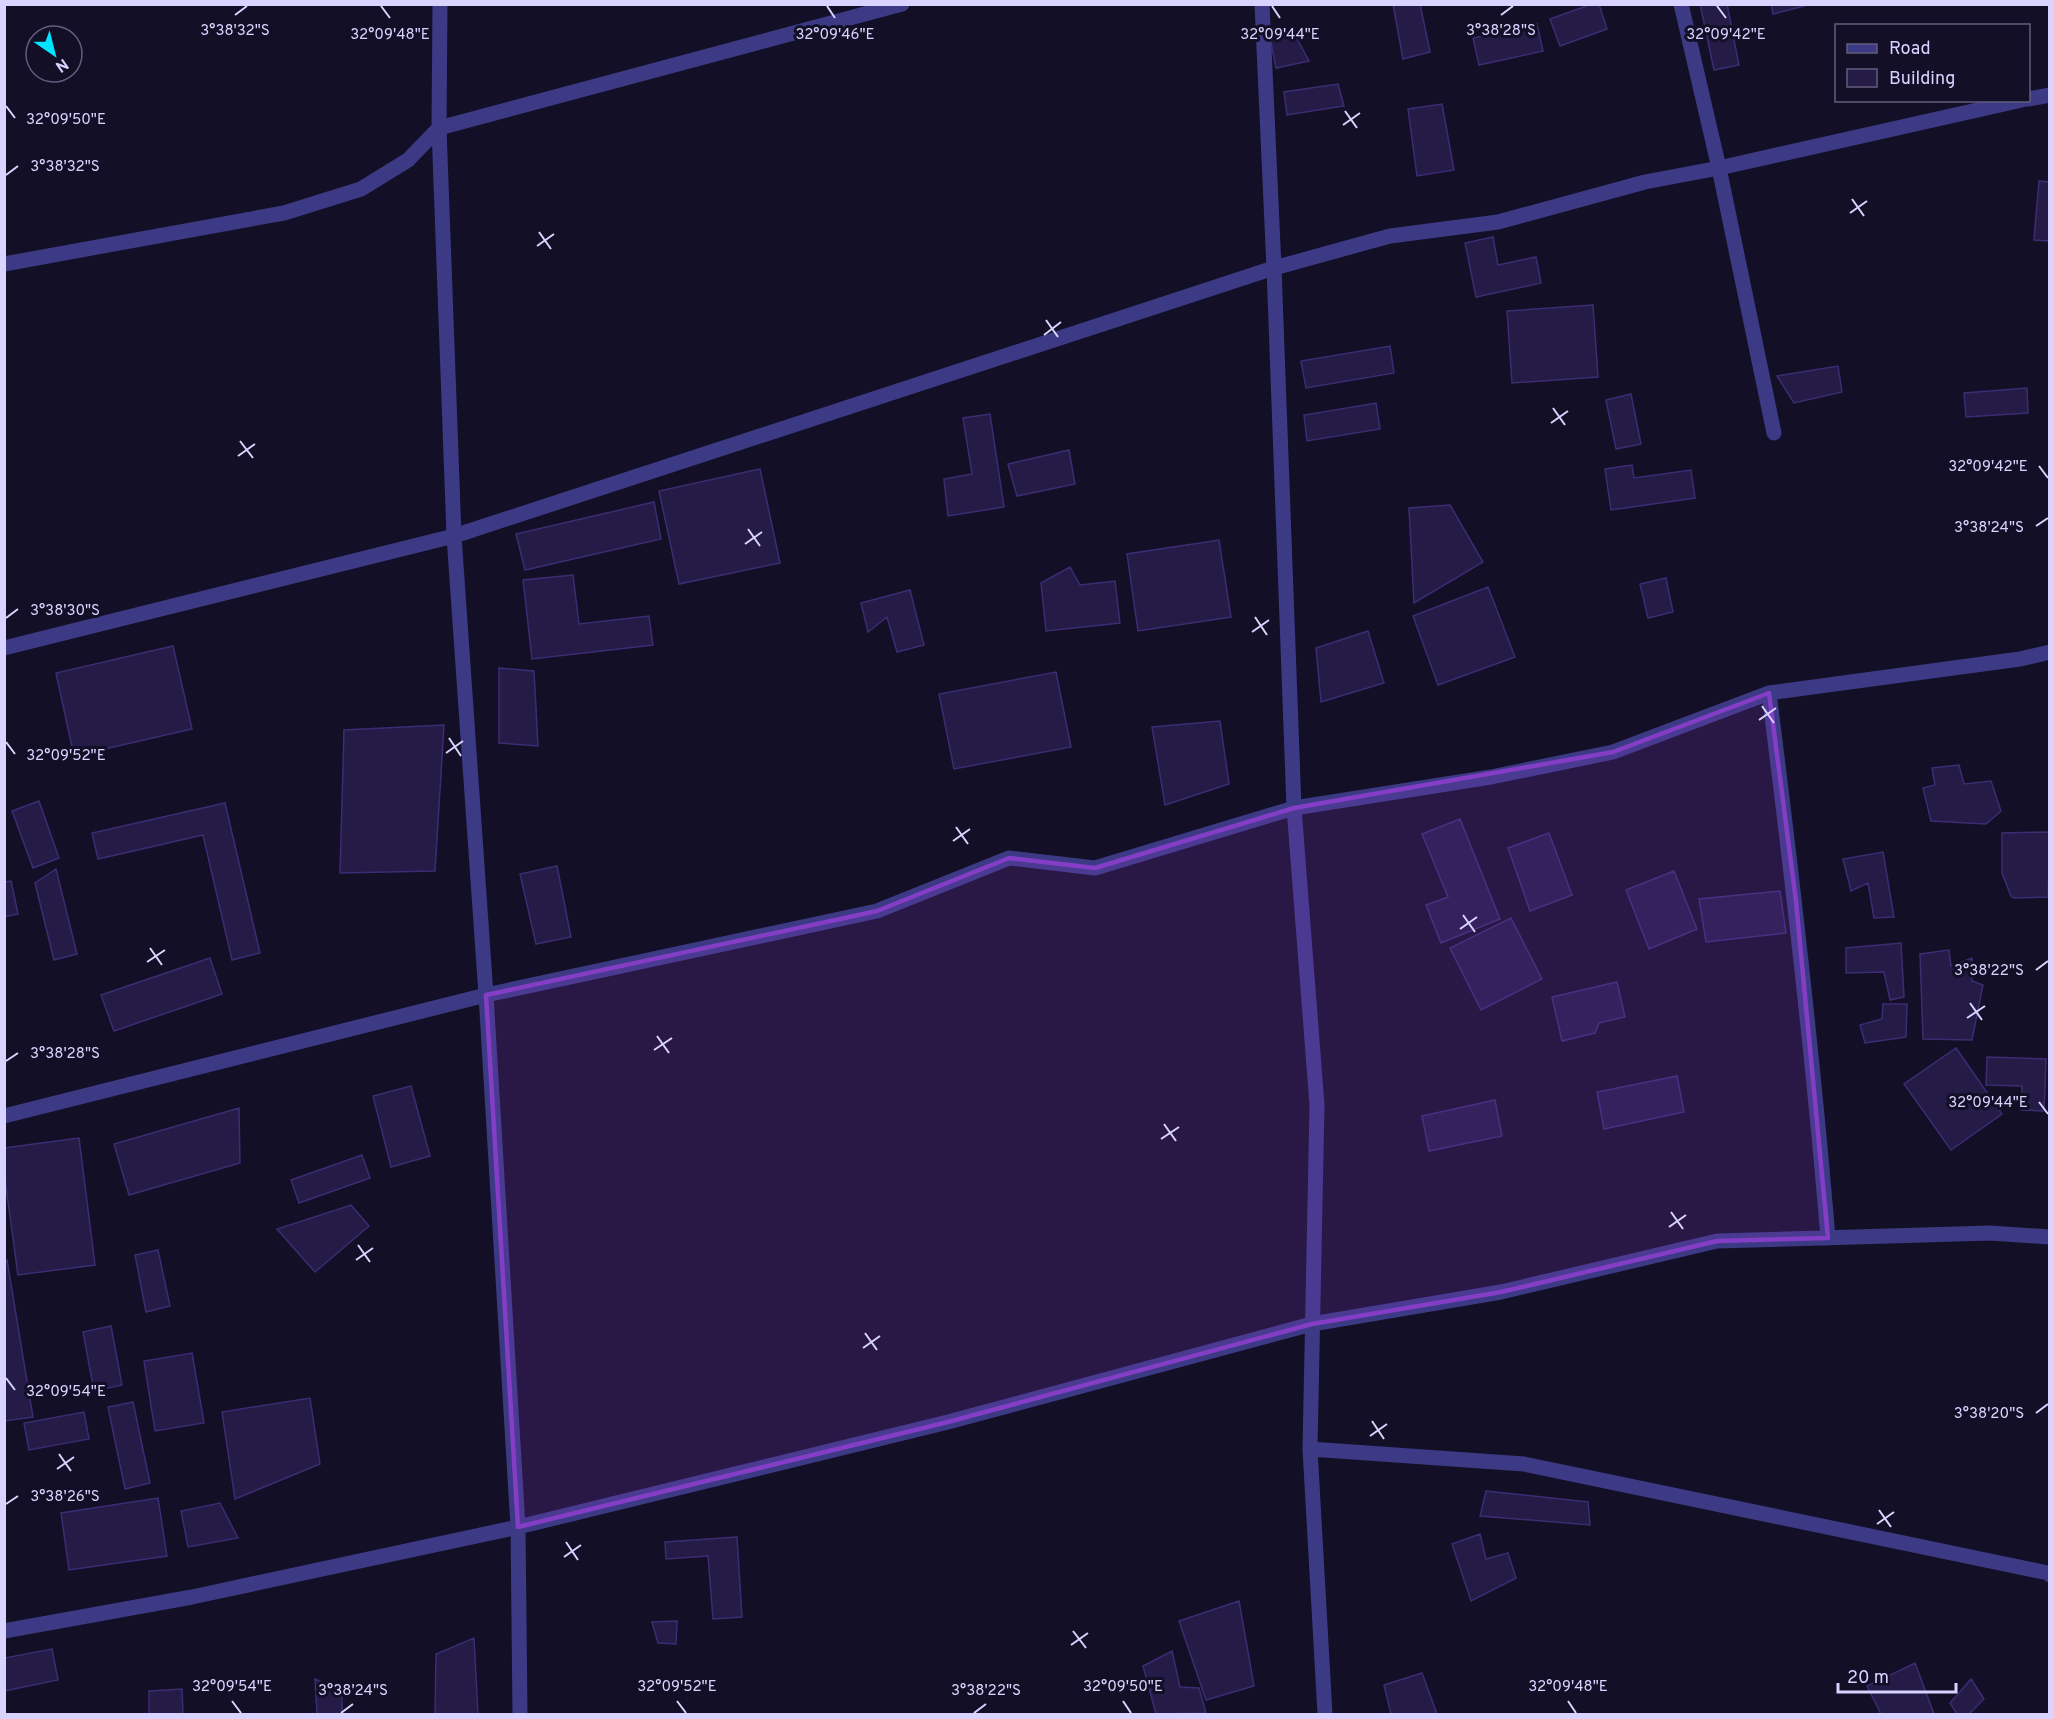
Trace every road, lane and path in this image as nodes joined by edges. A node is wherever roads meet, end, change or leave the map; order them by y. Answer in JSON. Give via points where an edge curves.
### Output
{"nodes":[{"id":1,"x":440,"y":4,"type":"edge"},
{"id":2,"x":902,"y":4,"type":"edge"},
{"id":3,"x":1262,"y":4,"type":"edge"},
{"id":4,"x":1681,"y":4,"type":"edge"},
{"id":5,"x":2049,"y":94,"type":"edge"},
{"id":6,"x":2030,"y":99,"type":"edge"},
{"id":7,"x":2013,"y":102,"type":"edge"},
{"id":8,"x":439,"y":128,"type":"junction"},
{"id":9,"x":1719,"y":168,"type":"junction"},
{"id":10,"x":4,"y":264,"type":"edge"},
{"id":11,"x":1274,"y":268,"type":"junction"},
{"id":12,"x":1774,"y":433,"type":"dead end"},
{"id":13,"x":454,"y":536,"type":"junction"},
{"id":14,"x":4,"y":648,"type":"edge"},
{"id":15,"x":2049,"y":652,"type":"edge"},
{"id":16,"x":1769,"y":693,"type":"junction"},
{"id":17,"x":1294,"y":808,"type":"junction"},
{"id":18,"x":486,"y":995,"type":"junction"},
{"id":19,"x":4,"y":1116,"type":"edge"},
{"id":20,"x":2049,"y":1237,"type":"edge"},
{"id":21,"x":1828,"y":1238,"type":"junction"},
{"id":22,"x":1312,"y":1324,"type":"junction"},
{"id":23,"x":1310,"y":1449,"type":"junction"},
{"id":24,"x":518,"y":1527,"type":"junction"},
{"id":25,"x":2049,"y":1575,"type":"edge"},
{"id":26,"x":4,"y":1631,"type":"edge"},
{"id":27,"x":520,"y":1714,"type":"edge"},
{"id":28,"x":1325,"y":1714,"type":"edge"}],
"edges":[{"from":1,"to":8,"type":"street"},
{"from":2,"to":8,"type":"street"},
{"from":3,"to":11,"type":"street"},
{"from":4,"to":9,"type":"street"},
{"from":5,"to":6,"type":"street"},
{"from":7,"to":9,"type":"street"},
{"from":8,"to":10,"type":"street","via":[[408,160],[361,189],[295,210]]},
{"from":8,"to":13,"type":"street"},
{"from":9,"to":11,"type":"street","via":[[1645,182],[1498,222],[1390,236]]},
{"from":9,"to":12,"type":"street"},
{"from":11,"to":13,"type":"street"},
{"from":11,"to":17,"type":"street"},
{"from":13,"to":14,"type":"street"},
{"from":13,"to":18,"type":"street"},
{"from":15,"to":16,"type":"street"},
{"from":16,"to":17,"type":"street","via":[[1613,752],[1491,777]]},
{"from":16,"to":21,"type":"street","via":[[1799,935]]},
{"from":17,"to":18,"type":"street","via":[[1095,868],[1009,858],[877,911]]},
{"from":17,"to":22,"type":"street","via":[[1317,1105]]},
{"from":18,"to":19,"type":"street"},
{"from":18,"to":24,"type":"street"},
{"from":20,"to":21,"type":"street","via":[[1990,1233]]},
{"from":21,"to":22,"type":"street","via":[[1717,1241],[1501,1292]]},
{"from":22,"to":23,"type":"street"},
{"from":22,"to":24,"type":"street","via":[[948,1422]]},
{"from":23,"to":25,"type":"street","via":[[1524,1464]]},
{"from":23,"to":28,"type":"street"},
{"from":24,"to":26,"type":"street","via":[[192,1598]]},
{"from":24,"to":27,"type":"street"}]}
